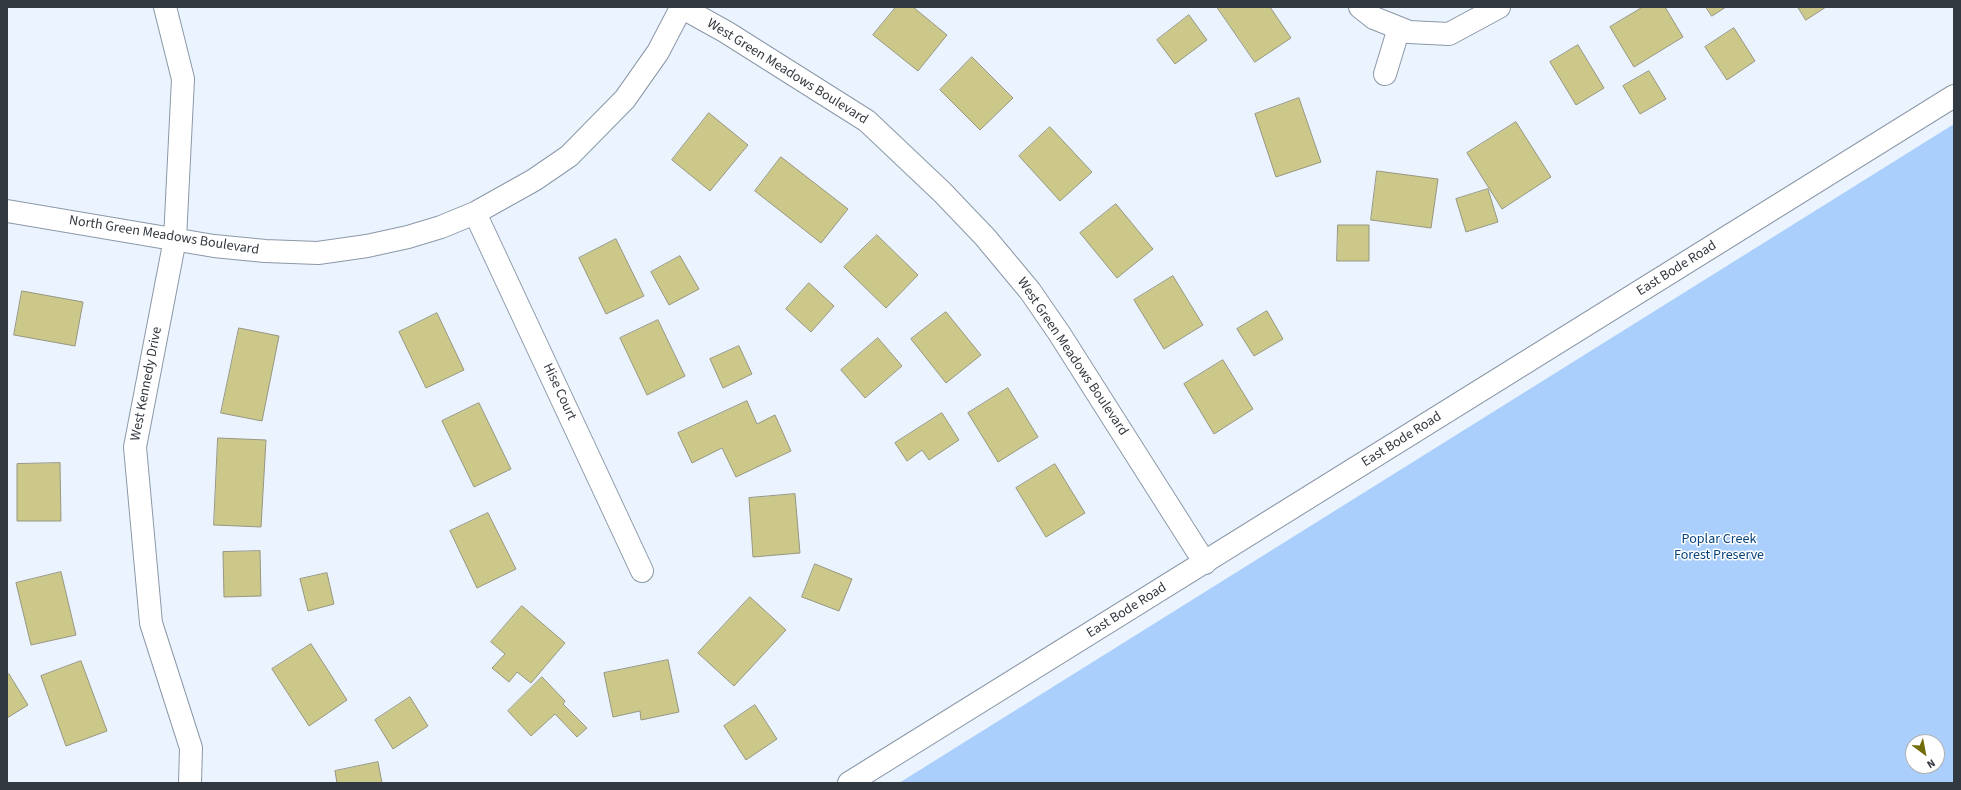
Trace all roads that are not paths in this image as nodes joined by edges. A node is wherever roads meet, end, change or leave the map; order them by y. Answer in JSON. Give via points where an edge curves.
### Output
{"nodes":[{"id":1,"x":165,"y":7,"type":"edge"},
{"id":2,"x":681,"y":7,"type":"edge"},
{"id":3,"x":1360,"y":7,"type":"edge"},
{"id":4,"x":1499,"y":7,"type":"edge"},
{"id":5,"x":1399,"y":28,"type":"junction"},
{"id":6,"x":1385,"y":74,"type":"dead end"},
{"id":7,"x":1954,"y":96,"type":"edge"},
{"id":8,"x":7,"y":211,"type":"edge"},
{"id":9,"x":475,"y":213,"type":"junction"},
{"id":10,"x":175,"y":240,"type":"junction"},
{"id":11,"x":1205,"y":563,"type":"junction"},
{"id":12,"x":642,"y":570,"type":"dead end"},
{"id":13,"x":190,"y":783,"type":"edge"},
{"id":14,"x":850,"y":783,"type":"edge"}],
"edges":[{"from":1,"to":10,"type":"street","name":"West Kennedy Drive","via":[[183,80]]},
{"from":2,"to":9,"type":"street","name":"North Green Meadows Boulevard","via":[[658,52],[625,99],[596,130],[569,156],[534,180]]},
{"from":2,"to":11,"type":"street","name":"West Green Meadows Boulevard","via":[[726,32],[866,121],[942,192],[985,237],[1060,332]]},
{"from":3,"to":5,"type":"street","via":[[1374,18]]},
{"from":4,"to":5,"type":"street","via":[[1449,34],[1409,32]]},
{"from":5,"to":6,"type":"street"},
{"from":7,"to":11,"type":"street","name":"East Bode Road"},
{"from":8,"to":10,"type":"street","name":"North Green Meadows Boulevard"},
{"from":9,"to":10,"type":"street","name":"North Green Meadows Boulevard","via":[[408,237],[318,253],[265,251]]},
{"from":9,"to":12,"type":"street","name":"Hise Court"},
{"from":10,"to":13,"type":"street","name":"West Kennedy Drive","via":[[135,447],[151,623],[191,748]]},
{"from":11,"to":14,"type":"street","name":"East Bode Road"}]}
